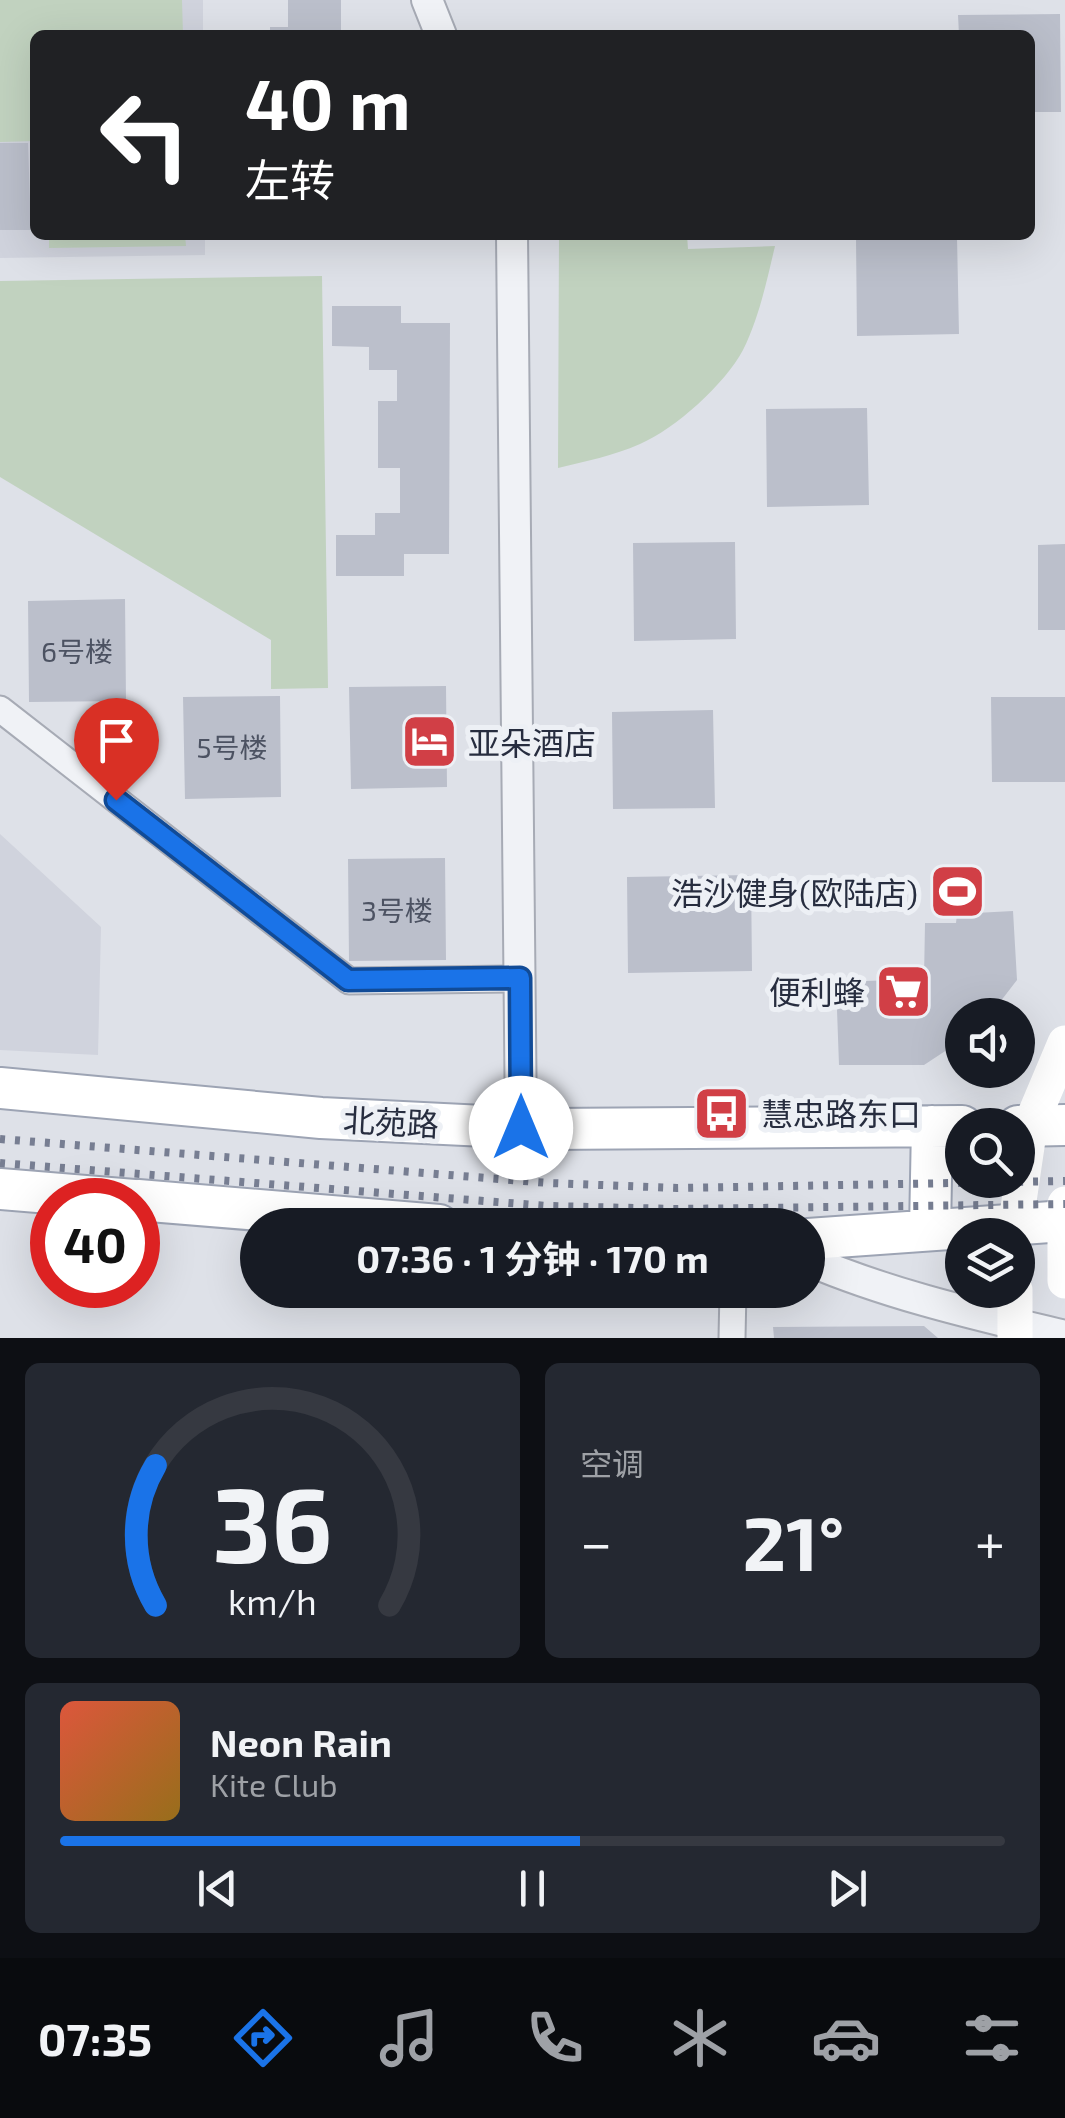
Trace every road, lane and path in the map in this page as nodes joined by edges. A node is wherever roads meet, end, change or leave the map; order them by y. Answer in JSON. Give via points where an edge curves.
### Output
{"nodes":[{"id":1,"x":427,"y":0,"type":"edge"},
{"id":2,"x":439,"y":30,"type":"edge"},
{"id":3,"x":512,"y":240,"type":"edge"},
{"id":4,"x":0,"y":709,"type":"edge"},
{"id":5,"x":520,"y":978,"type":"junction"},
{"id":6,"x":1065,"y":1043,"type":"edge"},
{"id":7,"x":0,"y":1088,"type":"edge"},
{"id":8,"x":945,"y":1126,"type":"edge"},
{"id":9,"x":1037,"y":1126,"type":"edge"},
{"id":10,"x":521,"y":1128,"type":"junction"},
{"id":11,"x":945,"y":1143,"type":"edge"},
{"id":12,"x":0,"y":1189,"type":"edge"},
{"id":13,"x":30,"y":1191,"type":"edge"},
{"id":14,"x":160,"y":1202,"type":"edge"},
{"id":15,"x":240,"y":1209,"type":"edge"},
{"id":16,"x":1064,"y":1215,"type":"edge"},
{"id":17,"x":1016,"y":1218,"type":"edge"},
{"id":18,"x":1035,"y":1223,"type":"edge"},
{"id":19,"x":930,"y":1230,"type":"junction"},
{"id":20,"x":945,"y":1230,"type":"edge"},
{"id":21,"x":825,"y":1238,"type":"edge"},
{"id":22,"x":825,"y":1266,"type":"edge"},
{"id":23,"x":1065,"y":1281,"type":"edge"},
{"id":24,"x":733,"y":1308,"type":"edge"},
{"id":25,"x":1011,"y":1323,"type":"edge"},
{"id":26,"x":1065,"y":1336,"type":"edge"},
{"id":27,"x":732,"y":1338,"type":"edge"}],
"edges":[{"from":1,"to":2,"type":"street"},
{"from":3,"to":5,"type":"street"},
{"from":4,"to":5,"type":"street","via":[[348,980]]},
{"from":5,"to":10,"type":"street"},
{"from":6,"to":9,"type":"main road"},
{"from":7,"to":10,"type":"main road","name":"北苑路","via":[[321,1118]]},
{"from":8,"to":10,"type":"main road","name":"北苑路"},
{"from":9,"to":17,"type":"main road"},
{"from":11,"to":19,"type":"main road"},
{"from":12,"to":13,"type":"main road"},
{"from":14,"to":15,"type":"main road"},
{"from":16,"to":18,"type":"main road"},
{"from":16,"to":23,"type":"main road"},
{"from":19,"to":20,"type":"main road"},
{"from":19,"to":21,"type":"main road"},
{"from":22,"to":25,"type":"street"},
{"from":24,"to":27,"type":"street"},
{"from":25,"to":26,"type":"street"}]}
